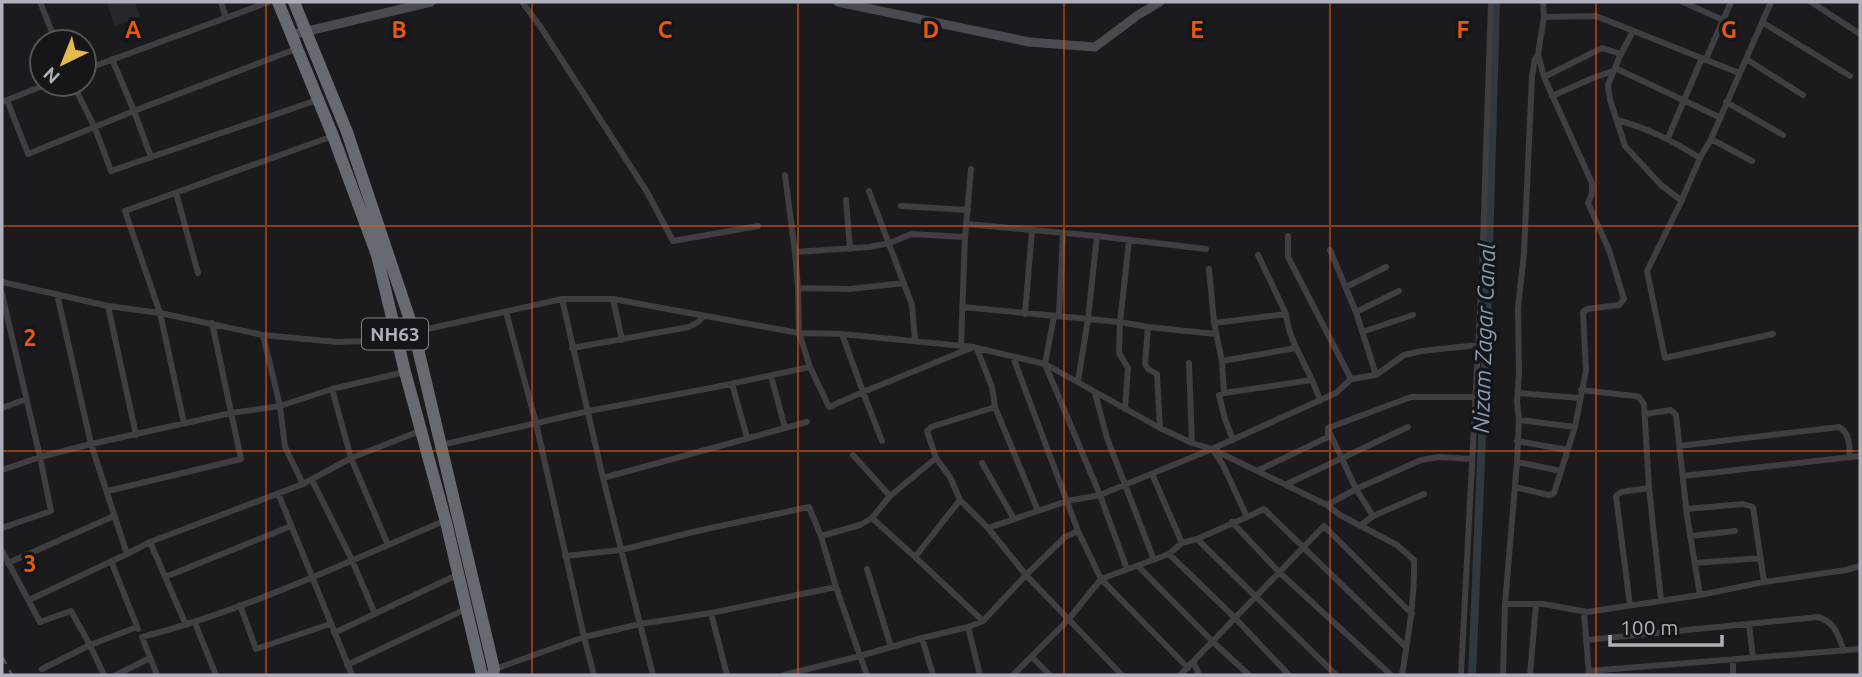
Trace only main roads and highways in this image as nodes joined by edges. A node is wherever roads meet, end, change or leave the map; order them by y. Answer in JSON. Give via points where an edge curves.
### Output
{"nodes":[{"id":1,"x":278,"y":2,"type":"edge"},
{"id":2,"x":294,"y":2,"type":"edge"},
{"id":3,"x":485,"y":674,"type":"edge"}],
"edges":[{"from":1,"to":3,"type":"highway","number":"NH63","via":[[376,255]]},
{"from":2,"to":3,"type":"highway","number":"NH63","via":[[347,132],[414,332]]}]}
